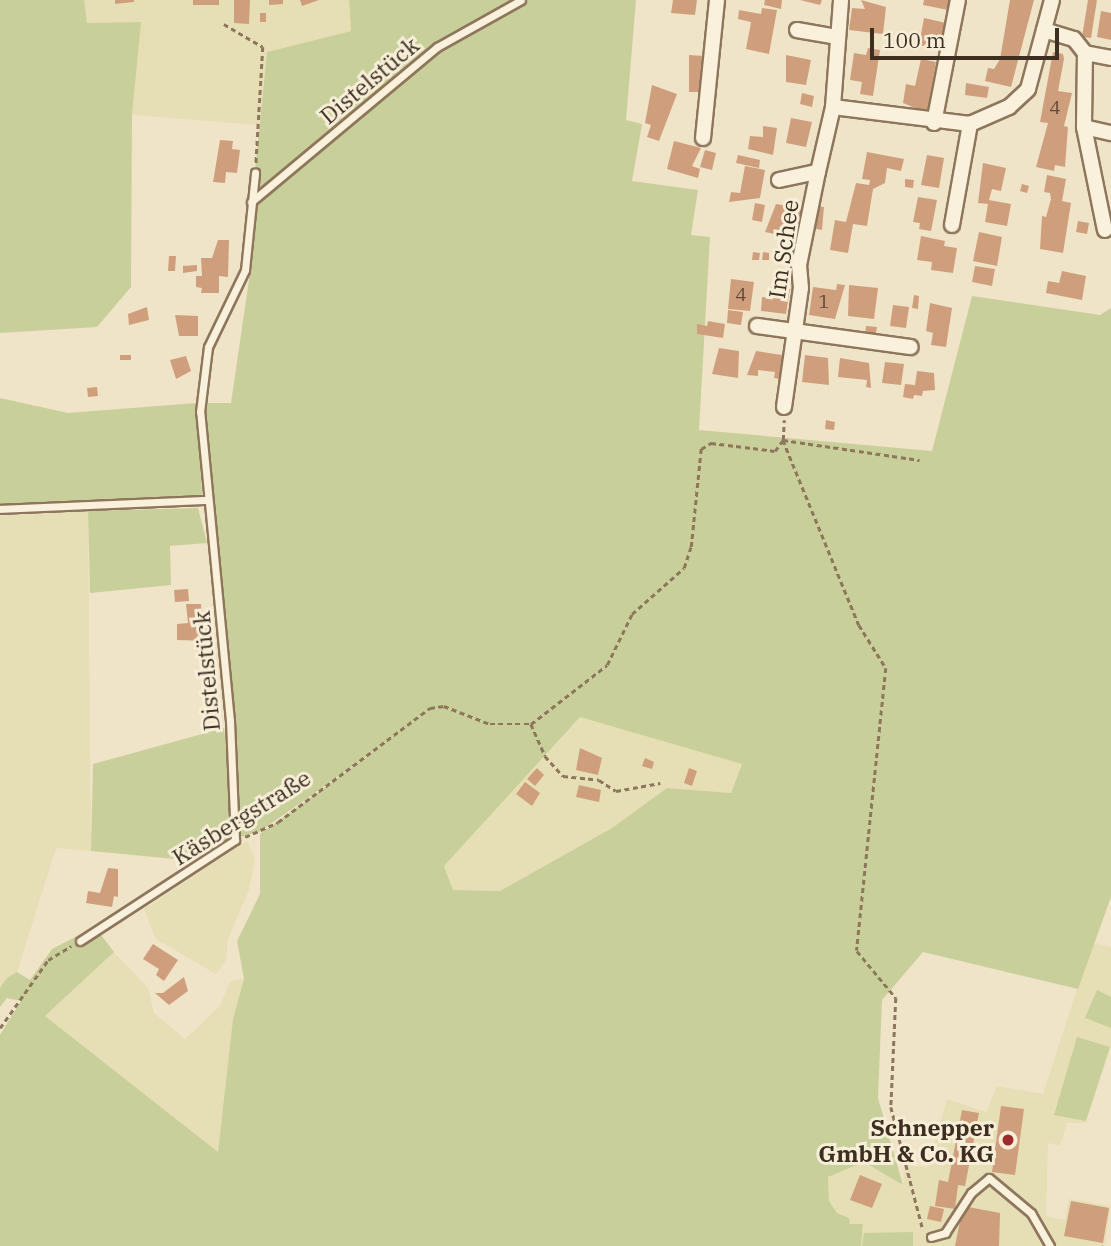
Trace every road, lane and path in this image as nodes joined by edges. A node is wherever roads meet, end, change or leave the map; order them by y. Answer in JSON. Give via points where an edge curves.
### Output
{"nodes":[{"id":1,"x":521,"y":0,"type":"edge"},
{"id":2,"x":717,"y":0,"type":"edge"},
{"id":3,"x":841,"y":0,"type":"edge"},
{"id":4,"x":958,"y":0,"type":"edge"},
{"id":5,"x":1052,"y":0,"type":"edge"},
{"id":6,"x":223,"y":24,"type":"dead end"},
{"id":7,"x":797,"y":30,"type":"dead end"},
{"id":8,"x":1044,"y":30,"type":"junction"},
{"id":9,"x":836,"y":37,"type":"junction"},
{"id":10,"x":1085,"y":53,"type":"junction"},
{"id":11,"x":1111,"y":58,"type":"edge"},
{"id":12,"x":834,"y":107,"type":"junction"},
{"id":13,"x":934,"y":123,"type":"junction"},
{"id":14,"x":970,"y":124,"type":"junction"},
{"id":15,"x":1084,"y":127,"type":"junction"},
{"id":16,"x":1111,"y":133,"type":"edge"},
{"id":17,"x":703,"y":138,"type":"dead end"},
{"id":18,"x":818,"y":172,"type":"junction"},
{"id":19,"x":255,"y":173,"type":"joint"},
{"id":20,"x":779,"y":180,"type":"dead end"},
{"id":21,"x":251,"y":202,"type":"junction"},
{"id":22,"x":952,"y":225,"type":"dead end"},
{"id":23,"x":1105,"y":230,"type":"dead end"},
{"id":24,"x":757,"y":326,"type":"dead end"},
{"id":25,"x":793,"y":332,"type":"junction"},
{"id":26,"x":911,"y":346,"type":"dead end"},
{"id":27,"x":784,"y":407,"type":"joint"},
{"id":28,"x":783,"y":440,"type":"junction"},
{"id":29,"x":920,"y":460,"type":"dead end"},
{"id":30,"x":206,"y":500,"type":"junction"},
{"id":31,"x":0,"y":509,"type":"edge"},
{"id":32,"x":531,"y":724,"type":"junction"},
{"id":33,"x":660,"y":783,"type":"dead end"},
{"id":34,"x":235,"y":840,"type":"junction"},
{"id":35,"x":80,"y":941,"type":"joint"},
{"id":36,"x":0,"y":1028,"type":"edge"},
{"id":37,"x":931,"y":1237,"type":"joint"},
{"id":38,"x":1050,"y":1246,"type":"edge"}],
"edges":[{"from":1,"to":21,"type":"lane","name":"Distelstück","via":[[437,47]]},
{"from":2,"to":17,"type":"street"},
{"from":3,"to":9,"type":"street","name":"Im Schee"},
{"from":4,"to":13,"type":"street"},
{"from":5,"to":8,"type":"street"},
{"from":6,"to":19,"type":"path","via":[[263,47]]},
{"from":7,"to":9,"type":"street"},
{"from":8,"to":10,"type":"street","via":[[1074,39]]},
{"from":8,"to":14,"type":"street","via":[[1028,89],[1009,107]]},
{"from":9,"to":12,"type":"street","name":"Im Schee"},
{"from":10,"to":11,"type":"street"},
{"from":10,"to":15,"type":"street"},
{"from":12,"to":13,"type":"street"},
{"from":12,"to":18,"type":"street","name":"Im Schee"},
{"from":13,"to":14,"type":"street"},
{"from":14,"to":22,"type":"street"},
{"from":15,"to":16,"type":"street"},
{"from":15,"to":23,"type":"street"},
{"from":18,"to":20,"type":"street"},
{"from":18,"to":25,"type":"street","name":"Im Schee","via":[[799,265],[801,288]]},
{"from":19,"to":21,"type":"lane","name":"Distelstück"},
{"from":21,"to":30,"type":"lane","name":"Distelstück","via":[[245,270],[208,347],[201,383]]},
{"from":24,"to":25,"type":"street","name":"Im Schee"},
{"from":25,"to":26,"type":"street","name":"Im Schee"},
{"from":25,"to":27,"type":"street","name":"Im Schee"},
{"from":27,"to":28,"type":"path"},
{"from":28,"to":29,"type":"path"},
{"from":28,"to":32,"type":"path","via":[[775,451],[710,443],[701,449],[691,547],[684,568],[632,614],[607,665]]},
{"from":28,"to":37,"type":"path","via":[[859,625],[886,668],[857,951],[896,998],[891,1107],[923,1230]]},
{"from":30,"to":31,"type":"lane"},
{"from":30,"to":34,"type":"lane","name":"Distelstück","via":[[219,594]]},
{"from":32,"to":33,"type":"path","via":[[545,756],[563,776],[599,780],[616,791]]},
{"from":32,"to":34,"type":"path","name":"Käsbergstraße","via":[[490,724],[444,706],[430,708],[278,822]]},
{"from":34,"to":35,"type":"lane","name":"Käsbergstraße"},
{"from":35,"to":36,"type":"path","via":[[48,960]]},
{"from":37,"to":38,"type":"lane","via":[[945,1233],[971,1193],[989,1178],[1031,1213]]}]}
